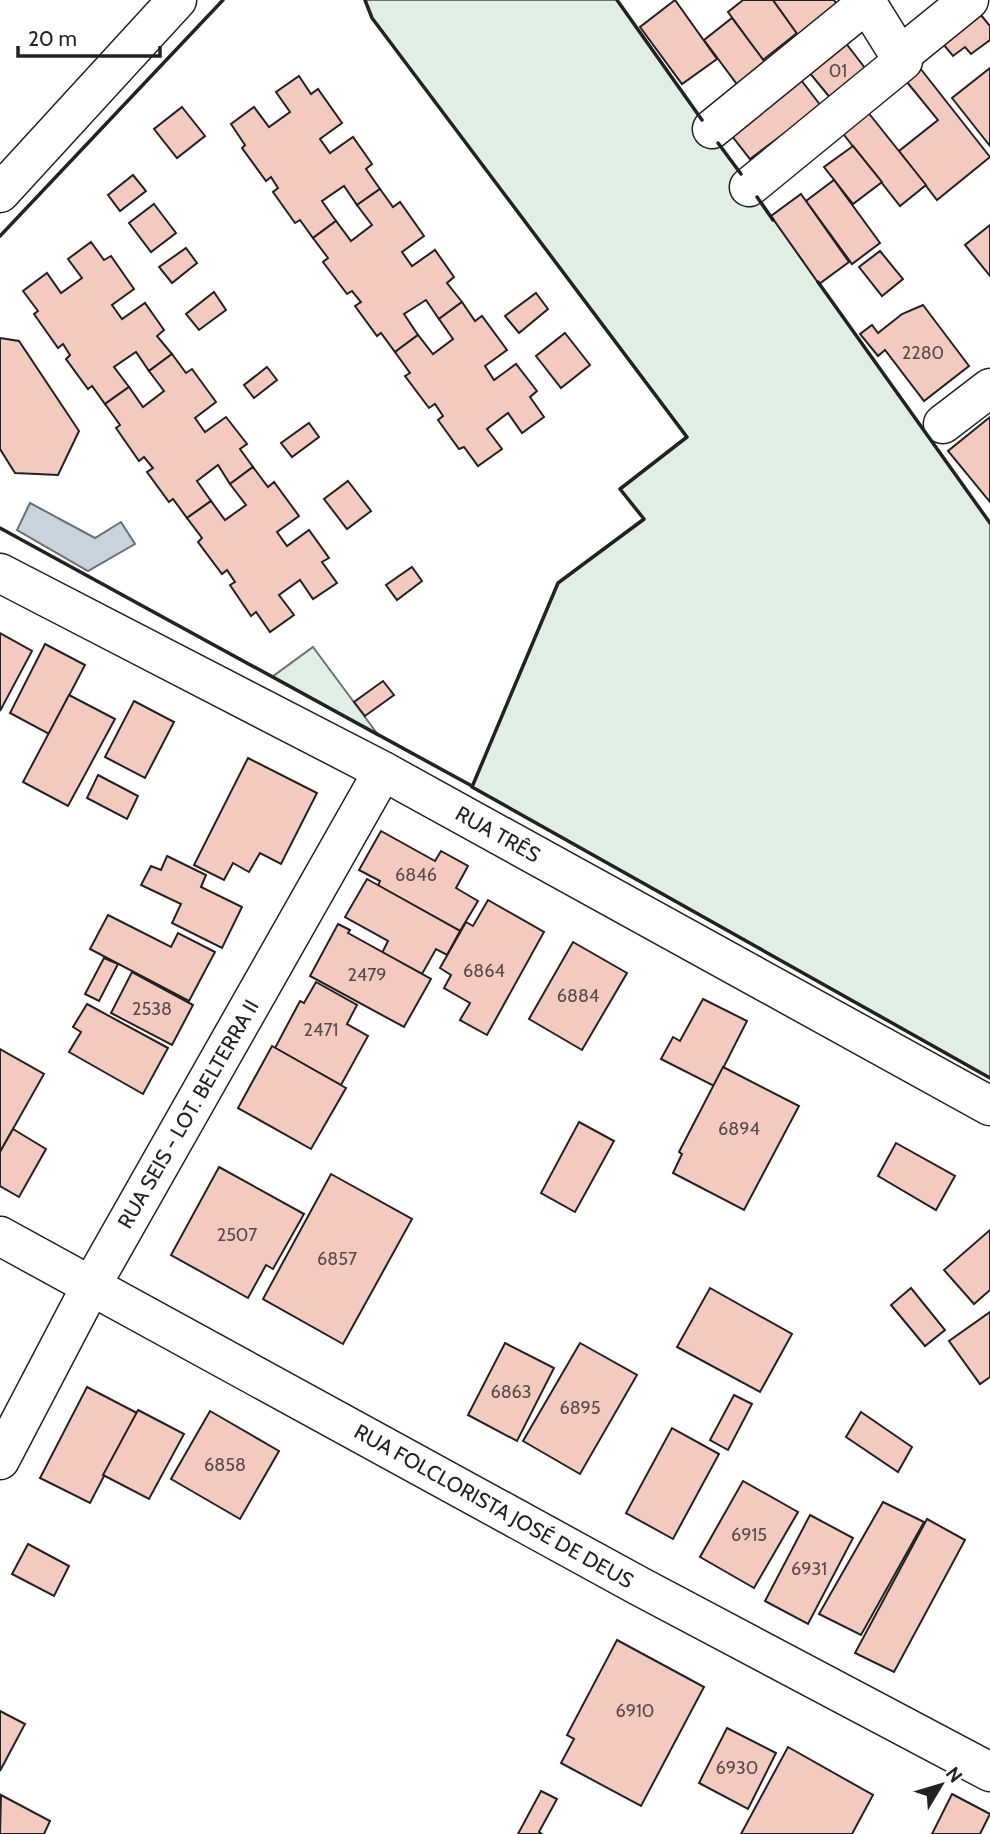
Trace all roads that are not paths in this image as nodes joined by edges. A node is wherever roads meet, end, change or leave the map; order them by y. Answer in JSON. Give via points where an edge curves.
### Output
{"nodes":[{"id":1,"x":177,"y":0,"type":"edge"},
{"id":2,"x":969,"y":0,"type":"edge"},
{"id":3,"x":866,"y":1,"type":"edge"},
{"id":4,"x":902,"y":58,"type":"junction"},
{"id":5,"x":712,"y":129,"type":"dead end"},
{"id":6,"x":750,"y":187,"type":"dead end"},
{"id":7,"x":0,"y":193,"type":"edge"},
{"id":8,"x":990,"y":388,"type":"edge"},
{"id":9,"x":943,"y":424,"type":"dead end"},
{"id":10,"x":0,"y":573,"type":"edge"},
{"id":11,"x":383,"y":771,"type":"junction"},
{"id":12,"x":990,"y":1106,"type":"edge"},
{"id":13,"x":0,"y":1236,"type":"edge"},
{"id":14,"x":90,"y":1286,"type":"junction"},
{"id":15,"x":0,"y":1460,"type":"edge"},
{"id":16,"x":990,"y":1772,"type":"edge"}],
"edges":[{"from":1,"to":7,"type":"street"},
{"from":2,"to":4,"type":"street"},
{"from":3,"to":4,"type":"street"},
{"from":3,"to":5,"type":"street"},
{"from":4,"to":6,"type":"street"},
{"from":8,"to":9,"type":"street"},
{"from":10,"to":11,"type":"street","name":"RUA TRÊS"},
{"from":11,"to":12,"type":"street","name":"RUA TRÊS"},
{"from":11,"to":14,"type":"street","name":"RUA SEIS - LOT. BELTERRA II"},
{"from":13,"to":14,"type":"street","name":"RUA FOLCLORISTA JOSÉ DE DEUS"},
{"from":14,"to":15,"type":"street","name":"RUA SEIS - LOT. BELTERRA II"},
{"from":14,"to":16,"type":"street","name":"RUA FOLCLORISTA JOSÉ DE DEUS"}]}
